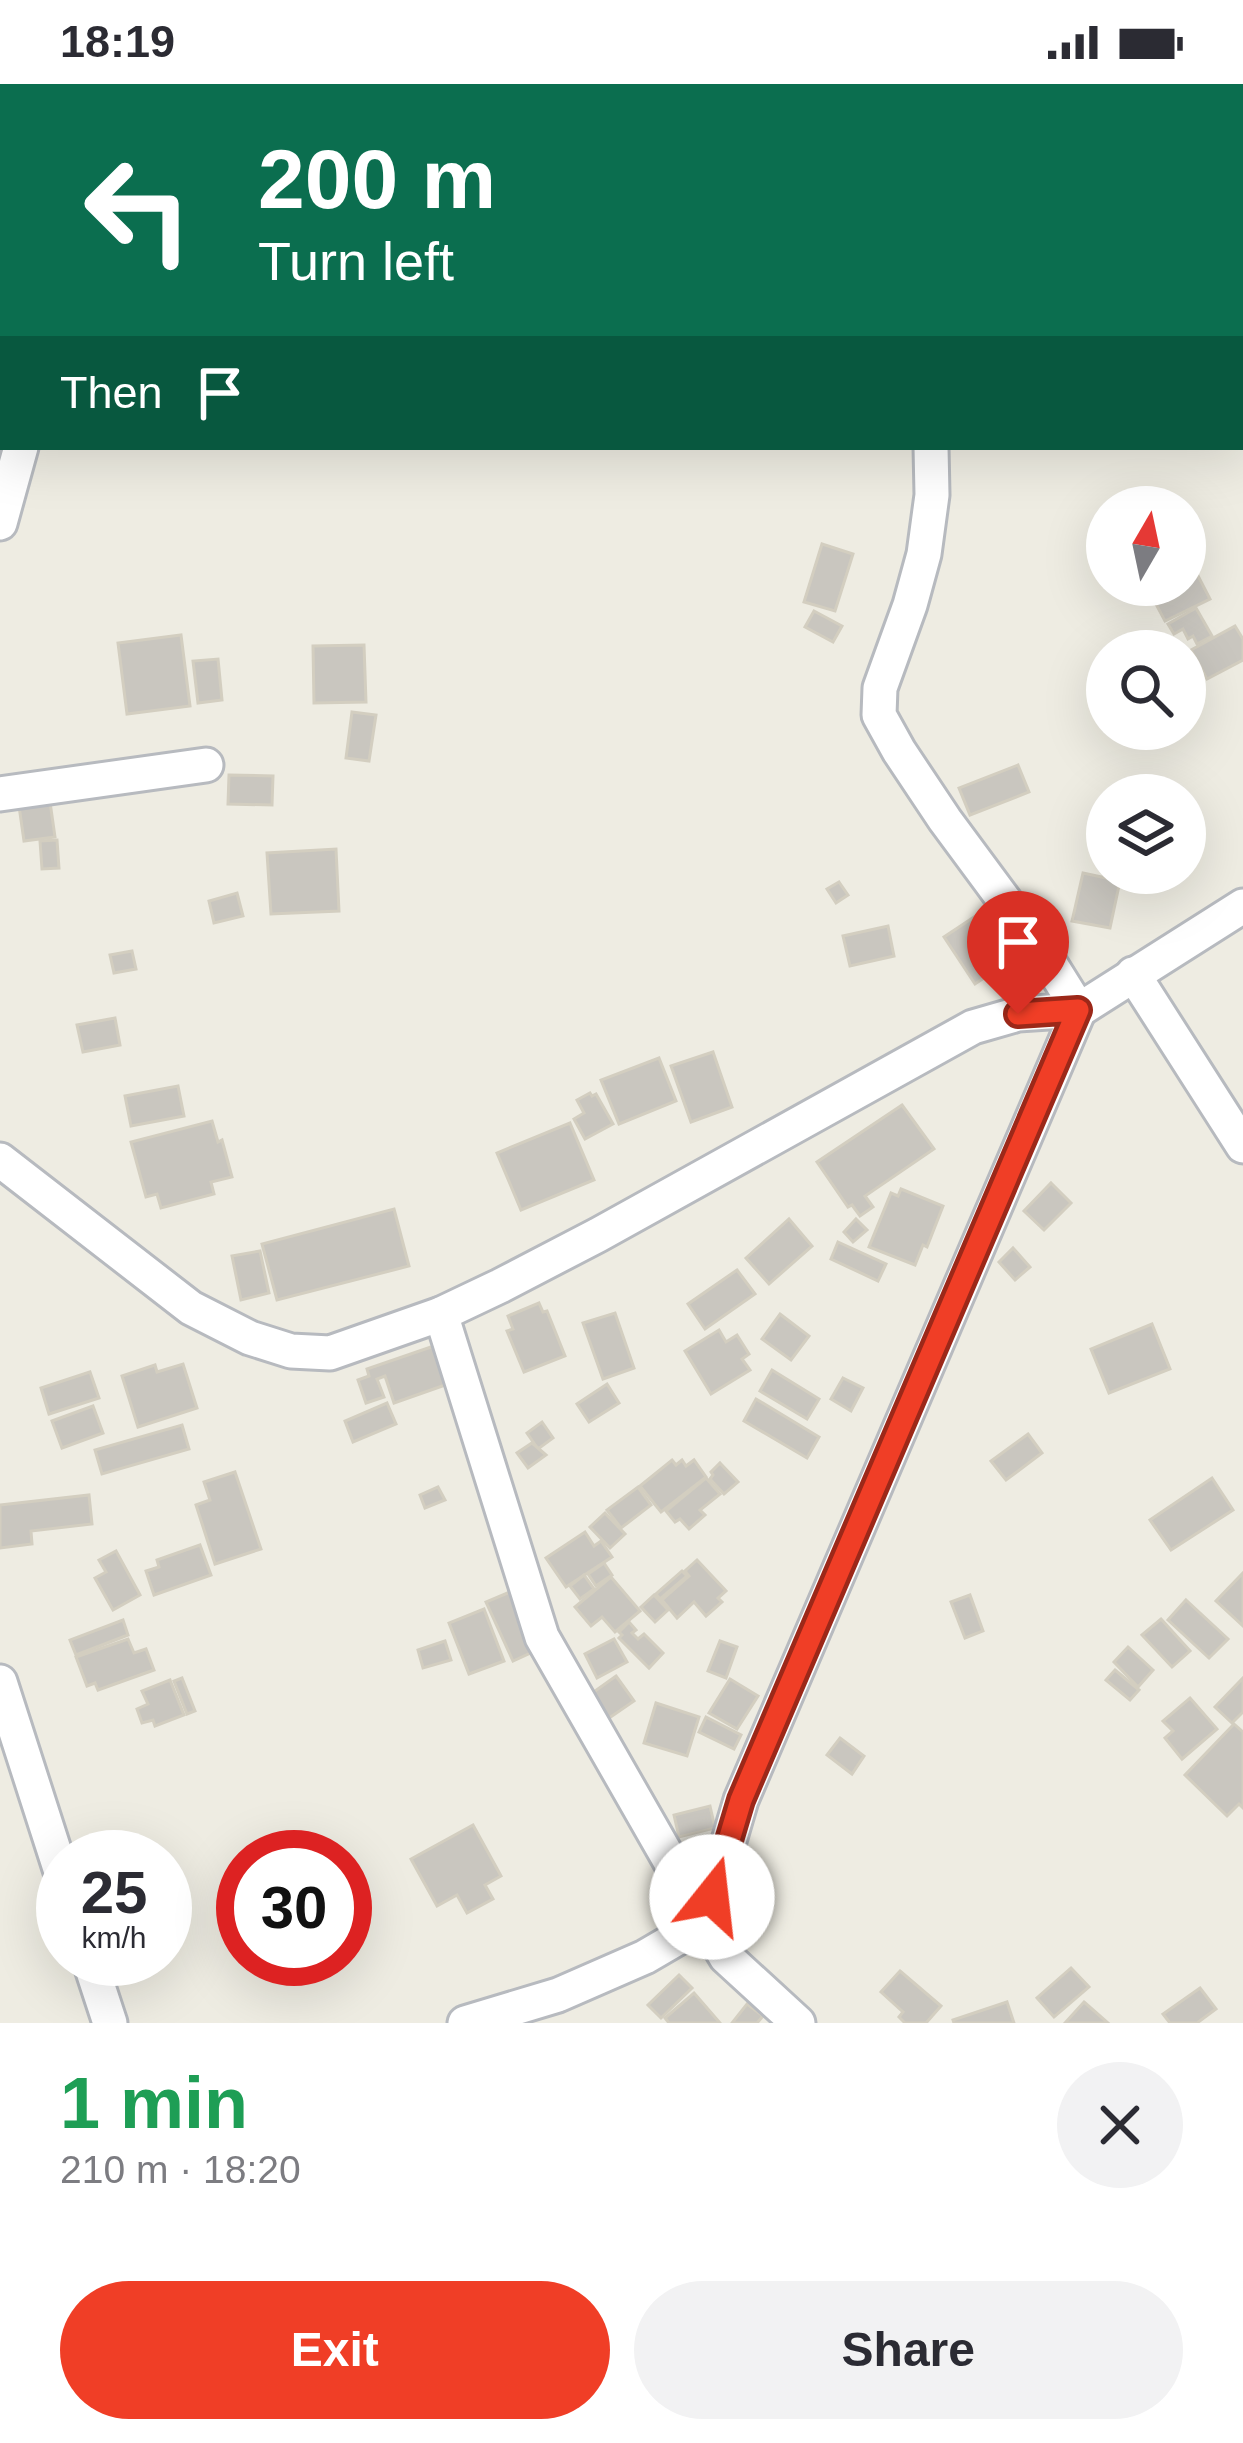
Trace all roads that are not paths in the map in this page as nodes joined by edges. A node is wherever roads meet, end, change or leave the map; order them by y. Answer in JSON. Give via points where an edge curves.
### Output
{"nodes":[{"id":1,"x":20,"y":450,"type":"edge"},
{"id":2,"x":931,"y":450,"type":"edge"},
{"id":3,"x":0,"y":523,"type":"edge"},
{"id":4,"x":206,"y":765,"type":"dead end"},
{"id":5,"x":0,"y":794,"type":"edge"},
{"id":6,"x":1243,"y":906,"type":"edge"},
{"id":7,"x":1133,"y":974,"type":"junction"},
{"id":8,"x":1078,"y":1010,"type":"junction"},
{"id":9,"x":1243,"y":1146,"type":"edge"},
{"id":10,"x":0,"y":1160,"type":"edge"},
{"id":11,"x":441,"y":1314,"type":"junction"},
{"id":12,"x":0,"y":1682,"type":"edge"},
{"id":13,"x":48,"y":1830,"type":"edge"},
{"id":14,"x":705,"y":1922,"type":"junction"},
{"id":15,"x":98,"y":1986,"type":"edge"},
{"id":16,"x":110,"y":2023,"type":"edge"},
{"id":17,"x":465,"y":2023,"type":"edge"},
{"id":18,"x":798,"y":2023,"type":"edge"}],
"edges":[{"from":1,"to":3,"type":"street"},
{"from":2,"to":8,"type":"street","via":[[924,554],[880,688],[879,715]]},
{"from":4,"to":5,"type":"street"},
{"from":6,"to":7,"type":"street"},
{"from":7,"to":8,"type":"street"},
{"from":7,"to":9,"type":"street"},
{"from":8,"to":11,"type":"street","via":[[973,1027]]},
{"from":8,"to":14,"type":"street","via":[[741,1800]]},
{"from":10,"to":11,"type":"street","via":[[191,1308],[250,1338],[291,1352],[330,1353]]},
{"from":11,"to":14,"type":"street","via":[[542,1637]]},
{"from":12,"to":13,"type":"street"},
{"from":14,"to":17,"type":"street","via":[[559,1995]]},
{"from":14,"to":18,"type":"street","via":[[726,1958]]},
{"from":15,"to":16,"type":"street"}]}
